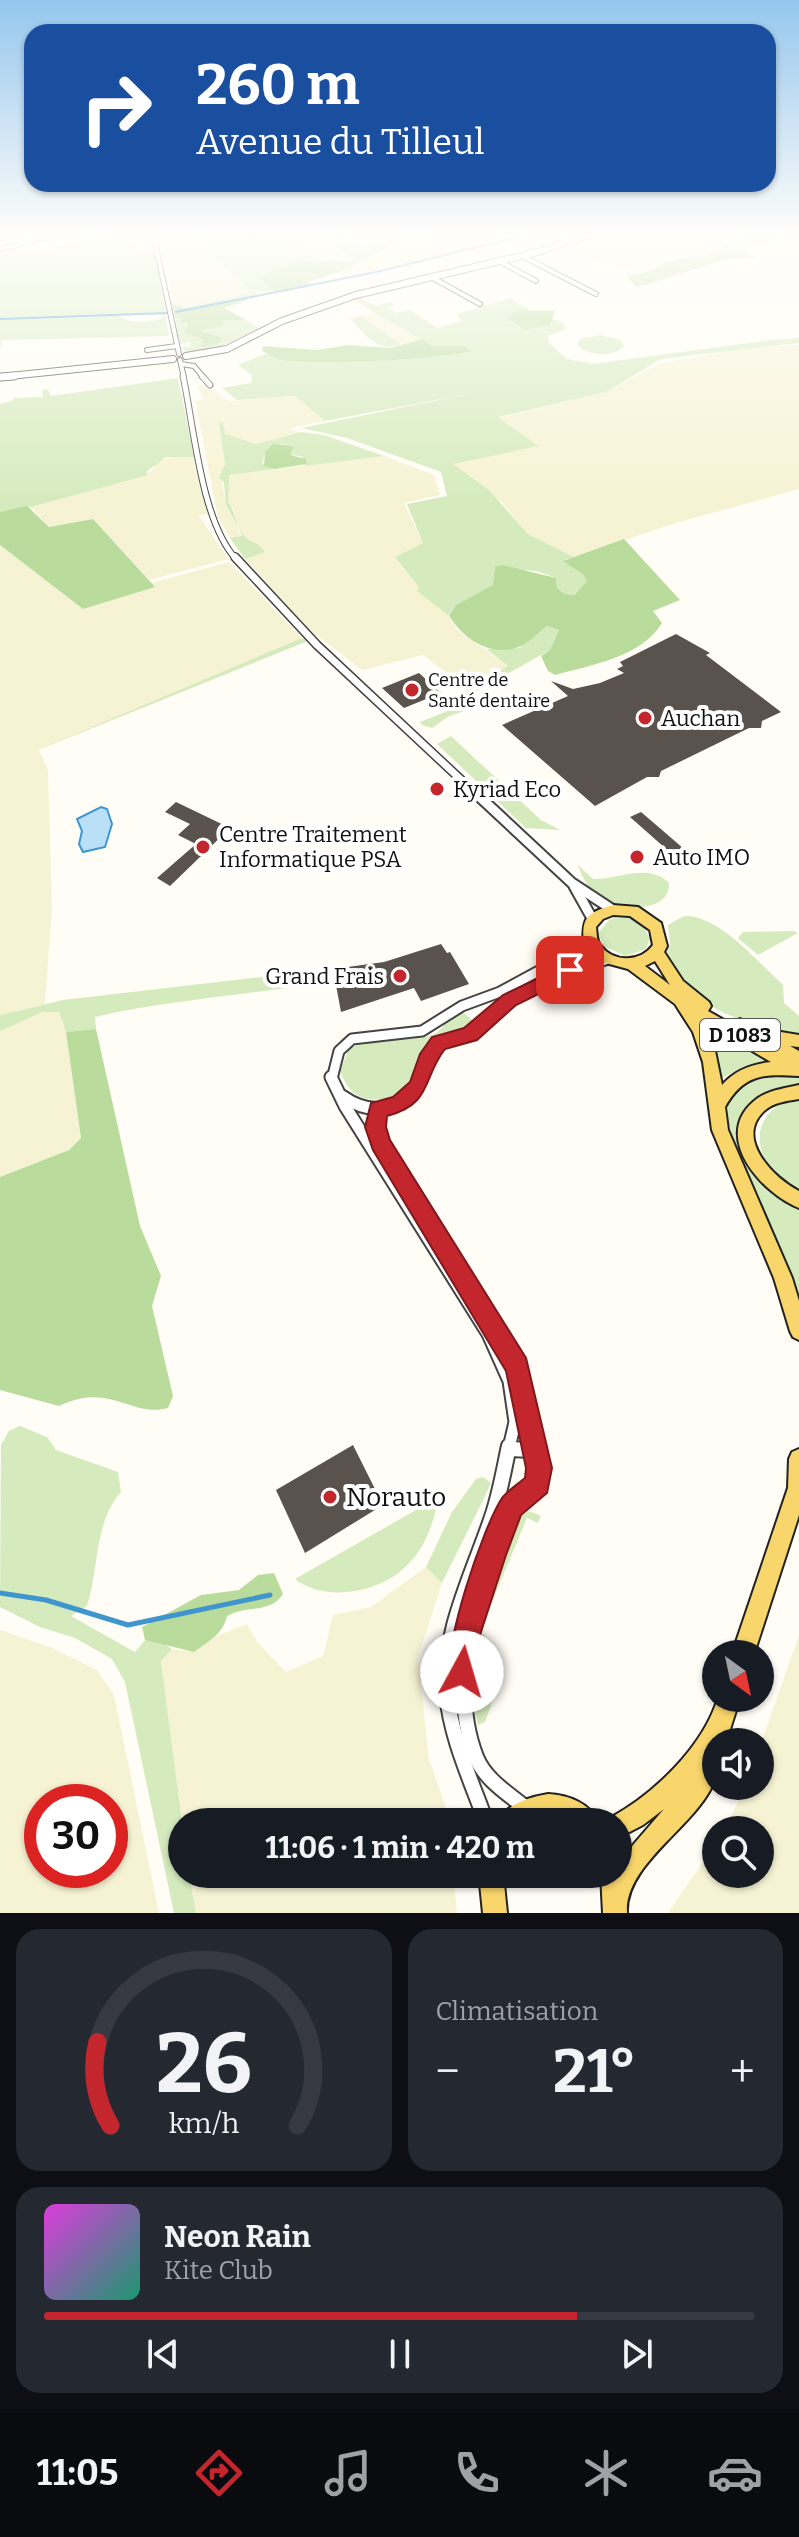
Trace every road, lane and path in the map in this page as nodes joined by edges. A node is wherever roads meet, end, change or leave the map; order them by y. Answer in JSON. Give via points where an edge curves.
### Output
{"nodes":[{"id":1,"x":172,"y":322,"type":"edge"},
{"id":2,"x":279,"y":322,"type":"edge"},
{"id":3,"x":177,"y":346,"type":"junction"},
{"id":4,"x":147,"y":350,"type":"dead end"},
{"id":5,"x":180,"y":359,"type":"junction"},
{"id":6,"x":0,"y":377,"type":"edge"},
{"id":7,"x":210,"y":385,"type":"dead end"},
{"id":8,"x":572,"y":883,"type":"junction"},
{"id":9,"x":613,"y":910,"type":"junction"},
{"id":10,"x":593,"y":920,"type":"junction"},
{"id":11,"x":588,"y":939,"type":"junction"},
{"id":12,"x":657,"y":953,"type":"junction"},
{"id":13,"x":608,"y":959,"type":"junction"},
{"id":14,"x":630,"y":964,"type":"junction"},
{"id":15,"x":681,"y":1001,"type":"junction"},
{"id":16,"x":761,"y":1035,"type":"junction"},
{"id":17,"x":799,"y":1041,"type":"edge"},
{"id":18,"x":799,"y":1058,"type":"edge"},
{"id":19,"x":799,"y":1071,"type":"edge"},
{"id":20,"x":799,"y":1092,"type":"edge"},
{"id":21,"x":339,"y":1094,"type":"junction"},
{"id":22,"x":719,"y":1104,"type":"junction"},
{"id":23,"x":378,"y":1109,"type":"junction"},
{"id":24,"x":799,"y":1200,"type":"edge"},
{"id":25,"x":799,"y":1331,"type":"edge"},
{"id":26,"x":509,"y":1449,"type":"junction"},
{"id":27,"x":532,"y":1450,"type":"junction"},
{"id":28,"x":799,"y":1459,"type":"edge"},
{"id":29,"x":799,"y":1486,"type":"edge"},
{"id":30,"x":748,"y":1640,"type":"edge"},
{"id":31,"x":702,"y":1756,"type":"edge"},
{"id":32,"x":702,"y":1776,"type":"edge"},
{"id":33,"x":481,"y":1808,"type":"edge"},
{"id":34,"x":513,"y":1808,"type":"edge"},
{"id":35,"x":538,"y":1808,"type":"edge"},
{"id":36,"x":565,"y":1808,"type":"edge"},
{"id":37,"x":632,"y":1818,"type":"edge"},
{"id":38,"x":492,"y":1888,"type":"edge"},
{"id":39,"x":615,"y":1895,"type":"edge"},
{"id":40,"x":495,"y":1913,"type":"edge"}],
"edges":[{"from":1,"to":3,"type":"street"},
{"from":2,"to":5,"type":"street","via":[[227,349]]},
{"from":3,"to":4,"type":"street"},
{"from":3,"to":5,"type":"street"},
{"from":5,"to":6,"type":"street"},
{"from":5,"to":7,"type":"street"},
{"from":5,"to":8,"type":"street","via":[[211,509],[229,551],[317,645]]},
{"from":8,"to":9,"type":"street"},
{"from":8,"to":10,"type":"street"},
{"from":9,"to":10,"type":"main road"},
{"from":9,"to":12,"type":"main road","via":[[633,911],[650,920],[660,933]]},
{"from":10,"to":11,"type":"main road"},
{"from":11,"to":13,"type":"main road"},
{"from":11,"to":21,"type":"street","via":[[574,952],[422,1031],[352,1039],[335,1060],[331,1077]]},
{"from":12,"to":14,"type":"main road"},
{"from":12,"to":16,"type":"main road","number":"D 1083","via":[[678,985],[698,1002]]},
{"from":13,"to":14,"type":"main road"},
{"from":13,"to":23,"type":"street","via":[[533,987],[500,1006],[470,1035],[439,1043],[418,1087],[399,1104]]},
{"from":14,"to":15,"type":"main road","number":"D 1083"},
{"from":15,"to":19,"type":"main road","number":"D 1083"},
{"from":15,"to":22,"type":"main road","via":[[708,1044]]},
{"from":16,"to":17,"type":"main road"},
{"from":16,"to":18,"type":"main road","number":"D 1083"},
{"from":19,"to":22,"type":"main road","via":[[749,1073],[731,1084]]},
{"from":20,"to":24,"type":"main road","via":[[764,1101],[746,1128],[746,1145],[751,1162],[770,1183]]},
{"from":21,"to":23,"type":"street"},
{"from":21,"to":26,"type":"street","via":[[501,1359],[515,1422]]},
{"from":22,"to":25,"type":"main road","via":[[720,1130],[783,1278]]},
{"from":23,"to":27,"type":"street","via":[[376,1133],[381,1143],[518,1367]]},
{"from":26,"to":27,"type":"street"},
{"from":26,"to":33,"type":"street","via":[[449,1648],[447,1692],[455,1738]]},
{"from":27,"to":34,"type":"street","via":[[538,1484],[512,1506],[492,1555],[466,1635],[462,1688],[476,1757]]},
{"from":28,"to":29,"type":"main road"},
{"from":29,"to":30,"type":"main road"},
{"from":31,"to":37,"type":"main road","via":[[656,1804]]},
{"from":32,"to":39,"type":"main road","via":[[640,1854]]},
{"from":35,"to":36,"type":"main road"},
{"from":38,"to":40,"type":"main road"}]}
